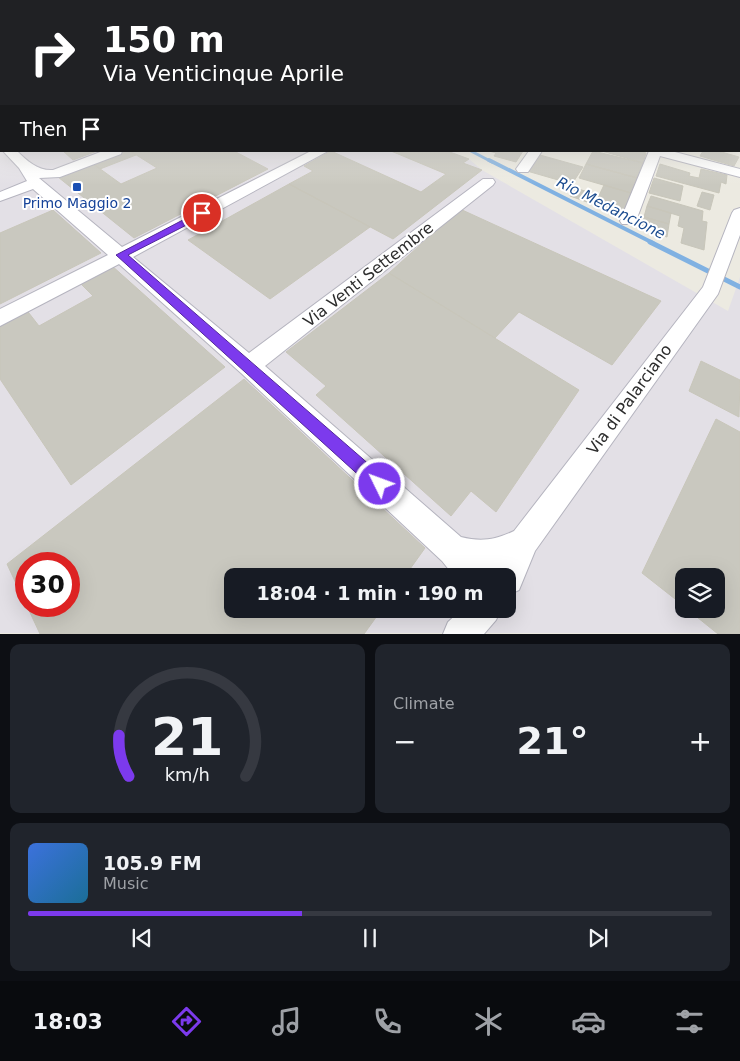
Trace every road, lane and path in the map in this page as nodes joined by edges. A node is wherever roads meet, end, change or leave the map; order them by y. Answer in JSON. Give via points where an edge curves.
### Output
{"nodes":[{"id":1,"x":10,"y":152,"type":"edge"},
{"id":2,"x":113,"y":152,"type":"edge"},
{"id":3,"x":320,"y":152,"type":"edge"},
{"id":4,"x":535,"y":152,"type":"edge"},
{"id":5,"x":656,"y":152,"type":"edge"},
{"id":6,"x":660,"y":152,"type":"edge"},
{"id":7,"x":523,"y":169,"type":"dead end"},
{"id":8,"x":740,"y":173,"type":"edge"},
{"id":9,"x":30,"y":175,"type":"junction"},
{"id":10,"x":488,"y":182,"type":"dead end"},
{"id":11,"x":0,"y":197,"type":"edge"},
{"id":12,"x":740,"y":213,"type":"edge"},
{"id":13,"x":628,"y":221,"type":"dead end"},
{"id":14,"x":736,"y":234,"type":"edge"},
{"id":15,"x":121,"y":255,"type":"junction"},
{"id":16,"x":0,"y":318,"type":"edge"},
{"id":17,"x":249,"y":366,"type":"junction"},
{"id":18,"x":524,"y":541,"type":"junction"},
{"id":19,"x":453,"y":550,"type":"junction"},
{"id":20,"x":466,"y":568,"type":"edge"},
{"id":21,"x":514,"y":568,"type":"edge"}],
"edges":[{"from":1,"to":9,"type":"street"},
{"from":2,"to":9,"type":"street","via":[[55,174]]},
{"from":3,"to":15,"type":"street"},
{"from":4,"to":7,"type":"street"},
{"from":5,"to":13,"type":"street"},
{"from":6,"to":8,"type":"street"},
{"from":9,"to":11,"type":"street"},
{"from":9,"to":15,"type":"street"},
{"from":10,"to":17,"type":"street","name":"Via Venti Settembre"},
{"from":12,"to":14,"type":"street","name":"Via di Palarciano"},
{"from":14,"to":18,"type":"street","name":"Via di Palarciano","via":[[711,289]]},
{"from":15,"to":16,"type":"street"},
{"from":15,"to":17,"type":"street"},
{"from":17,"to":19,"type":"street"},
{"from":18,"to":19,"type":"street","via":[[488,556]]},
{"from":18,"to":21,"type":"street","name":"Via di Palarciano"},
{"from":19,"to":20,"type":"street"}]}
